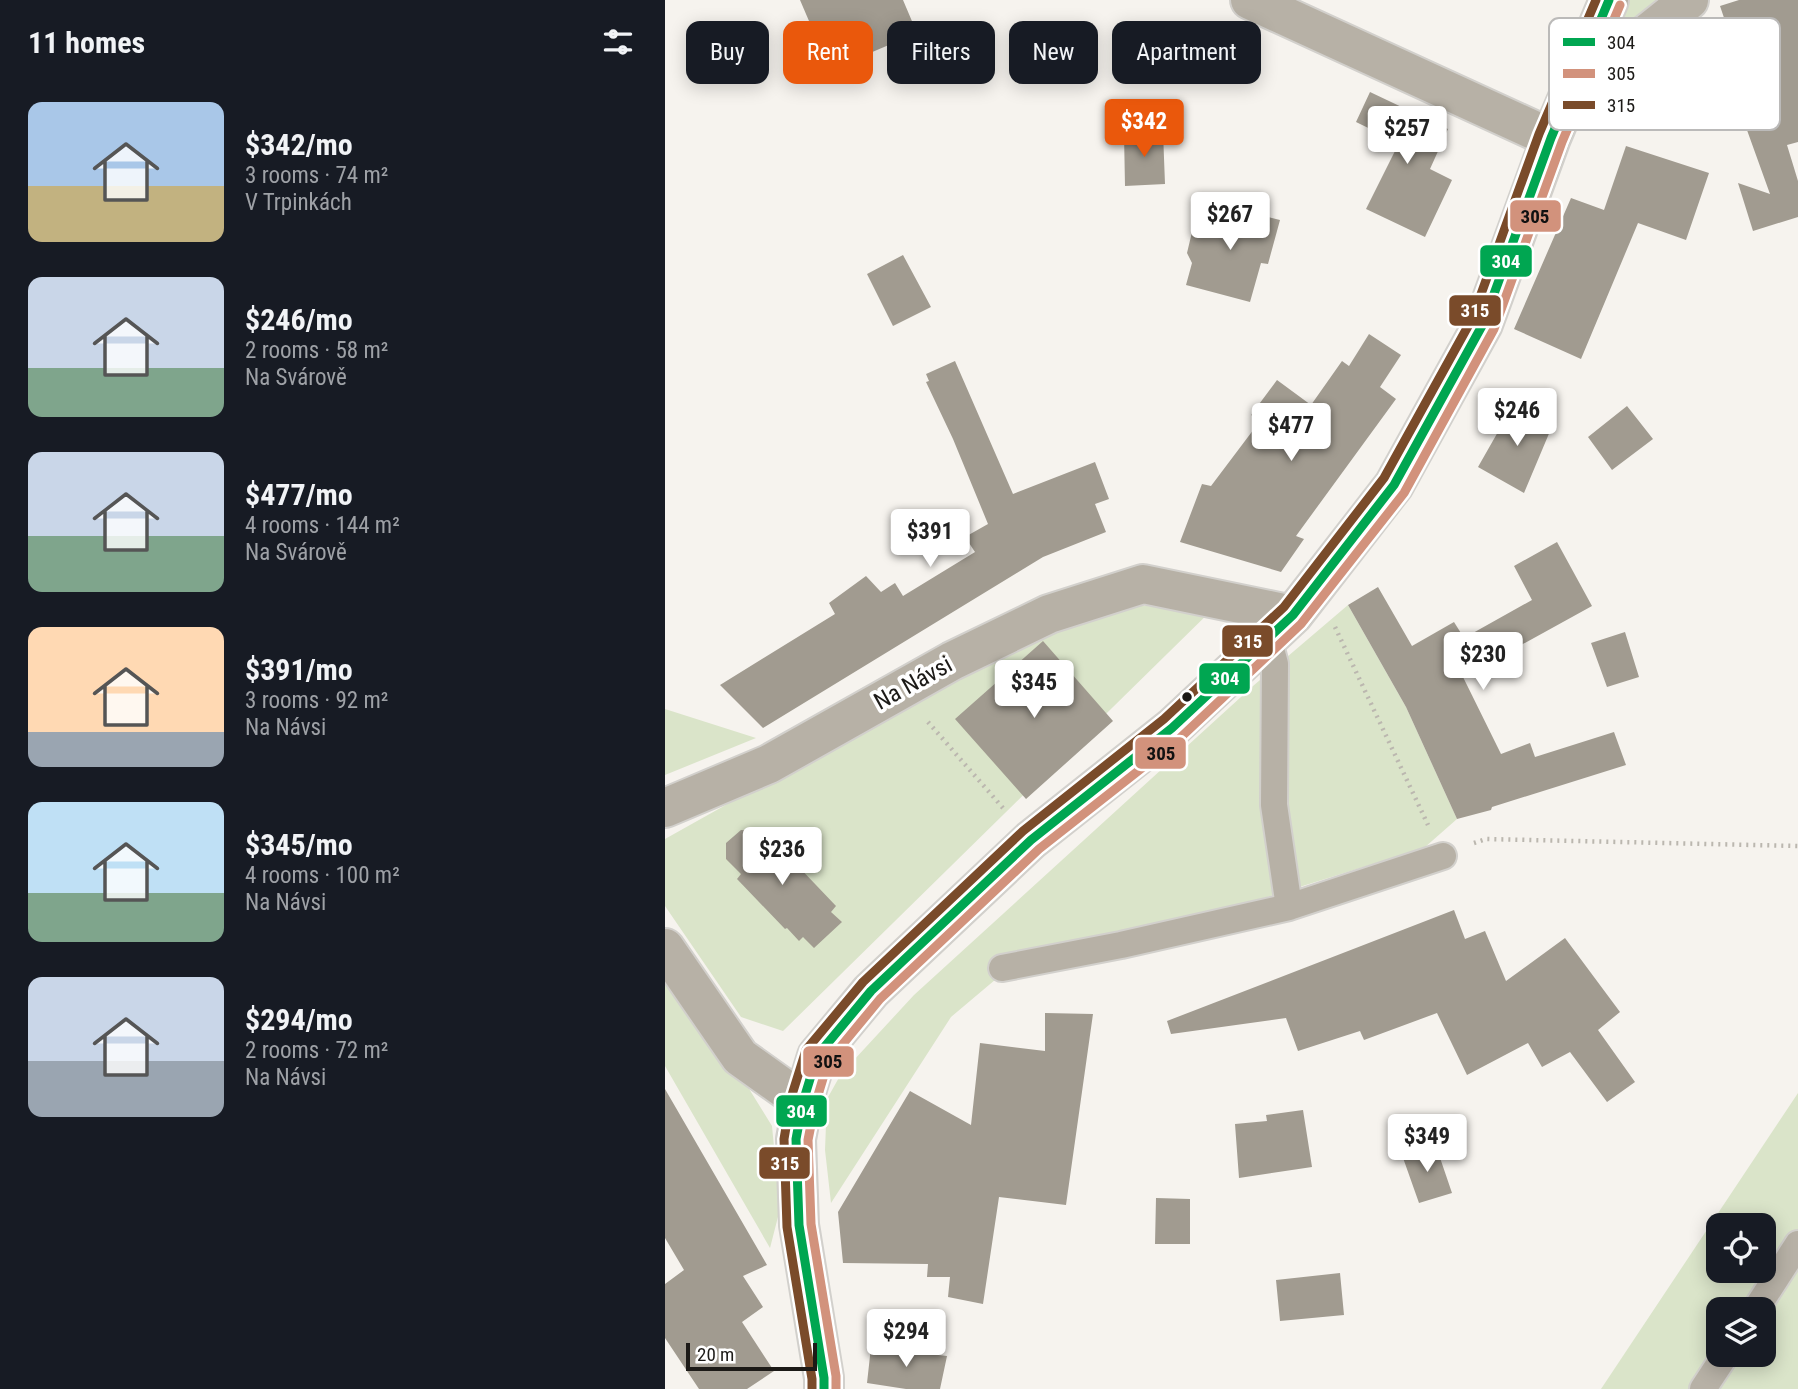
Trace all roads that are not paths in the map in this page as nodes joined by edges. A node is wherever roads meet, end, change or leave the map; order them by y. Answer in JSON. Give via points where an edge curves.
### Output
{"nodes":[{"id":1,"x":1250,"y":0,"type":"edge"},
{"id":2,"x":1609,"y":0,"type":"edge"},
{"id":3,"x":1689,"y":0,"type":"edge"},
{"id":4,"x":1601,"y":18,"type":"edge"},
{"id":5,"x":1666,"y":18,"type":"edge"},
{"id":6,"x":1554,"y":130,"type":"edge"},
{"id":7,"x":1557,"y":130,"type":"edge"},
{"id":8,"x":1551,"y":138,"type":"junction"},
{"id":9,"x":1296,"y":624,"type":"junction"},
{"id":10,"x":665,"y":808,"type":"edge"},
{"id":11,"x":1443,"y":856,"type":"road end"},
{"id":12,"x":1289,"y":907,"type":"junction"},
{"id":13,"x":665,"y":948,"type":"edge"},
{"id":14,"x":1002,"y":968,"type":"dead end"},
{"id":15,"x":803,"y":1102,"type":"junction"},
{"id":16,"x":1798,"y":1244,"type":"edge"},
{"id":17,"x":1764,"y":1297,"type":"edge"},
{"id":18,"x":1717,"y":1367,"type":"edge"},
{"id":19,"x":824,"y":1389,"type":"edge"},
{"id":20,"x":1703,"y":1389,"type":"edge"}],
"edges":[{"from":1,"to":8,"type":"street"},
{"from":2,"to":4,"type":"street"},
{"from":3,"to":5,"type":"street"},
{"from":6,"to":8,"type":"street"},
{"from":7,"to":8,"type":"street"},
{"from":8,"to":9,"type":"street","via":[[1483,324],[1394,485]]},
{"from":9,"to":10,"type":"street","name":"Na Návsi","via":[[1143,584],[1049,614],[952,661],[769,764]]},
{"from":9,"to":12,"type":"lane","via":[[1272,653],[1275,805]]},
{"from":9,"to":15,"type":"street","via":[[1031,840],[871,991],[817,1056]]},
{"from":11,"to":12,"type":"lane"},
{"from":12,"to":14,"type":"lane"},
{"from":13,"to":15,"type":"street","via":[[740,1057]]},
{"from":15,"to":19,"type":"street","via":[[796,1139],[799,1225]]},
{"from":16,"to":17,"type":"lane"},
{"from":18,"to":20,"type":"lane"}]}
